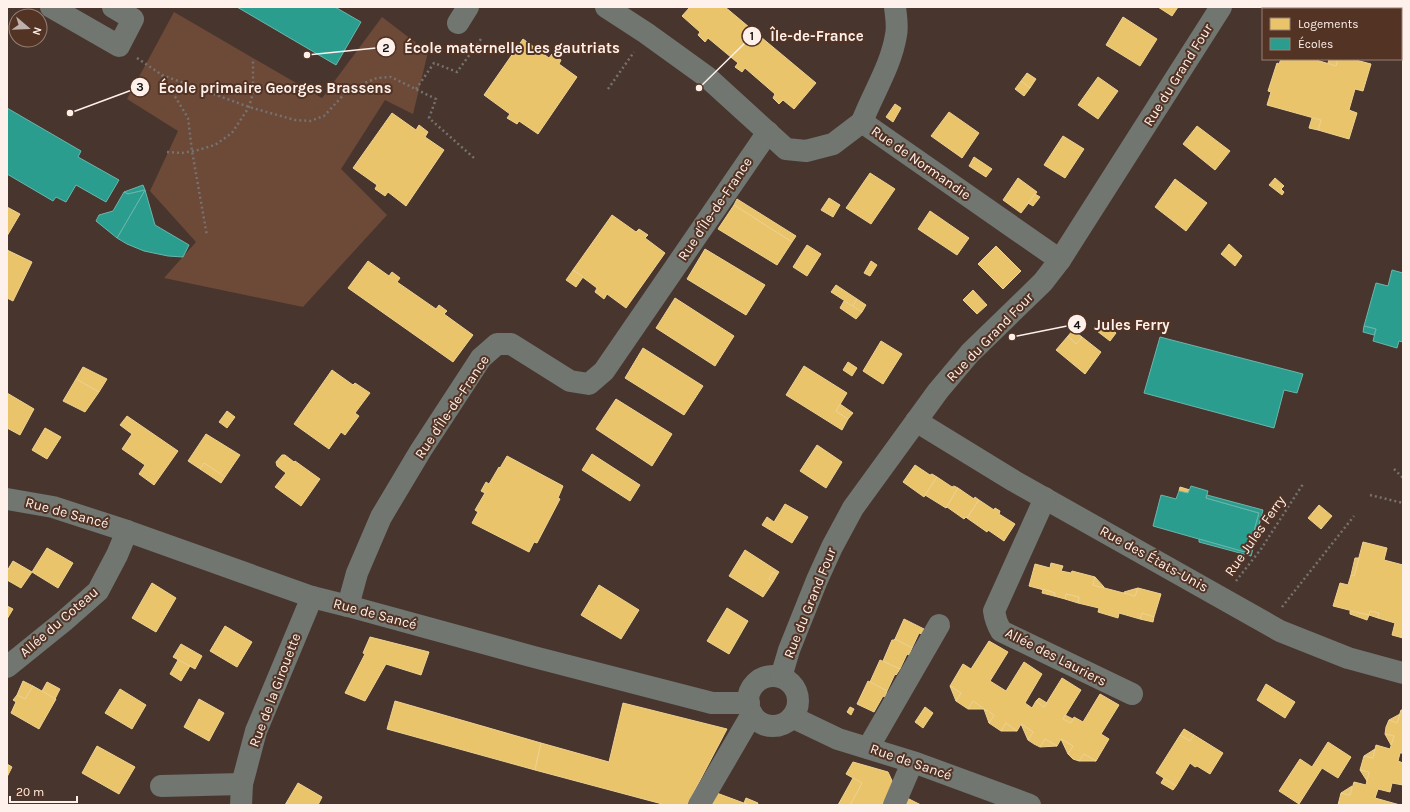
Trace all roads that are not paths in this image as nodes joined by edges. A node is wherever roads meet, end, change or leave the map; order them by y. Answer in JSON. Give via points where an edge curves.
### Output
{"nodes":[{"id":1,"x":51,"y":7,"type":"edge"},
{"id":2,"x":113,"y":7,"type":"edge"},
{"id":3,"x":606,"y":7,"type":"edge"},
{"id":4,"x":895,"y":7,"type":"edge"},
{"id":5,"x":1221,"y":7,"type":"edge"},
{"id":6,"x":862,"y":122,"type":"junction"},
{"id":7,"x":768,"y":132,"type":"junction"},
{"id":8,"x":1060,"y":260,"type":"junction"},
{"id":9,"x":916,"y":420,"type":"junction"},
{"id":10,"x":7,"y":498,"type":"edge"},
{"id":11,"x":1045,"y":498,"type":"junction"},
{"id":12,"x":127,"y":530,"type":"junction"},
{"id":13,"x":312,"y":597,"type":"junction"},
{"id":14,"x":348,"y":606,"type":"junction"},
{"id":15,"x":939,"y":624,"type":"dead end"},
{"id":16,"x":7,"y":667,"type":"edge"},
{"id":17,"x":1403,"y":673,"type":"edge"},
{"id":18,"x":781,"y":677,"type":"junction"},
{"id":19,"x":1132,"y":694,"type":"dead end"},
{"id":20,"x":751,"y":709,"type":"junction"},
{"id":21,"x":792,"y":717,"type":"junction"},
{"id":22,"x":868,"y":748,"type":"junction"},
{"id":23,"x":912,"y":763,"type":"junction"},
{"id":24,"x":161,"y":786,"type":"dead end"},
{"id":25,"x":242,"y":794,"type":"edge"},
{"id":26,"x":699,"y":805,"type":"edge"},
{"id":27,"x":894,"y":805,"type":"edge"},
{"id":28,"x":1030,"y":805,"type":"edge"}],
"edges":[{"from":1,"to":2,"type":"street","via":[[119,46],[133,19]]},
{"from":3,"to":7,"type":"street","name":"Rue de Normandie","via":[[707,77]]},
{"from":4,"to":6,"type":"street","via":[[897,34],[885,73]]},
{"from":5,"to":8,"type":"street","name":"Rue du Grand Four"},
{"from":6,"to":7,"type":"street","name":"Rue de Normandie","via":[[833,144],[806,150],[786,149]]},
{"from":6,"to":8,"type":"street","name":"Rue de Normandie"},
{"from":7,"to":14,"type":"street","name":"Rue d'Île-de-France","via":[[604,371],[589,384],[570,381],[511,344],[497,344],[481,358],[381,517],[357,573]]},
{"from":8,"to":9,"type":"street","name":"Rue du Grand Four","via":[[1043,282],[970,353]]},
{"from":9,"to":11,"type":"street","name":"Rue des États-Unis"},
{"from":9,"to":18,"type":"street","name":"Rue du Grand Four","via":[[853,508],[832,547],[789,650]]},
{"from":10,"to":12,"type":"street","name":"Rue de Sancé","via":[[53,507]]},
{"from":11,"to":17,"type":"street","name":"Rue des États-Unis","via":[[1280,631],[1348,658]]},
{"from":11,"to":19,"type":"street","name":"Allée des Lauriers","via":[[994,611],[998,625],[1001,631]]},
{"from":12,"to":13,"type":"street","name":"Rue de Sancé"},
{"from":12,"to":16,"type":"street","name":"Allée du Coteau","via":[[98,591]]},
{"from":13,"to":14,"type":"street","name":"Rue de Sancé"},
{"from":13,"to":25,"type":"street","name":"Rue de la Girouette","via":[[256,731]]},
{"from":14,"to":20,"type":"street","name":"Rue de Sancé","via":[[712,703]]},
{"from":15,"to":22,"type":"street"},
{"from":18,"to":20,"type":"street","via":[[767,677],[755,684],[752,690]]},
{"from":18,"to":21,"type":"street","via":[[793,686],[797,693],[797,708]]},
{"from":20,"to":21,"type":"street","via":[[758,720],[773,726]]},
{"from":20,"to":26,"type":"street"},
{"from":21,"to":22,"type":"street","name":"Rue de Sancé","via":[[838,739]]},
{"from":22,"to":23,"type":"street","name":"Rue de Sancé"},
{"from":23,"to":27,"type":"street"},
{"from":23,"to":28,"type":"street","name":"Rue de Sancé"},
{"from":24,"to":25,"type":"street","name":"Rue de la Girouette"}]}
